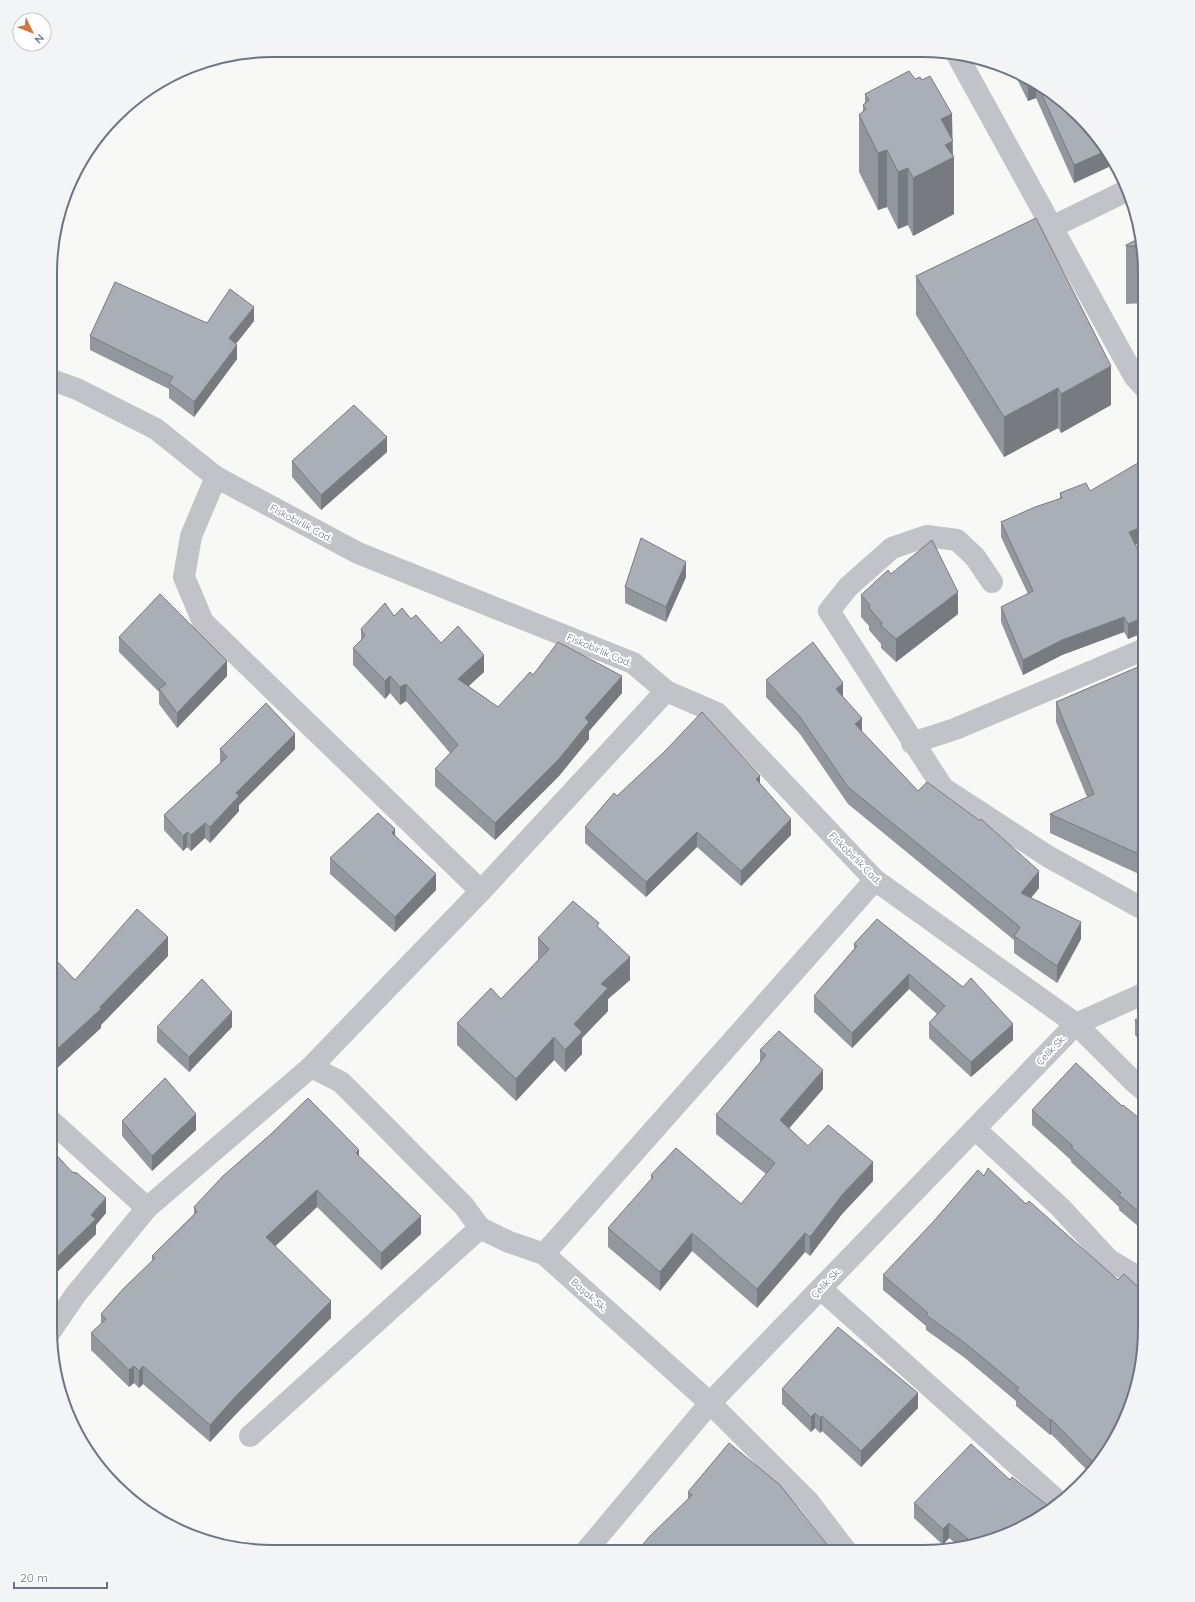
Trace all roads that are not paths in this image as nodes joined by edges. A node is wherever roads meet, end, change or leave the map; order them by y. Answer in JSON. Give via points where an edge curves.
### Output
{"nodes":[{"id":1,"x":960,"y":60,"type":"edge"},
{"id":2,"x":1123,"y":192,"type":"edge"},
{"id":3,"x":1052,"y":227,"type":"junction"},
{"id":4,"x":1138,"y":380,"type":"edge"},
{"id":5,"x":57,"y":382,"type":"edge"},
{"id":6,"x":216,"y":477,"type":"junction"},
{"id":7,"x":992,"y":582,"type":"dead end"},
{"id":8,"x":1138,"y":653,"type":"edge"},
{"id":9,"x":666,"y":691,"type":"junction"},
{"id":10,"x":912,"y":743,"type":"junction"},
{"id":11,"x":875,"y":880,"type":"junction"},
{"id":12,"x":481,"y":891,"type":"junction"},
{"id":13,"x":1138,"y":906,"type":"edge"},
{"id":14,"x":1138,"y":995,"type":"edge"},
{"id":15,"x":1076,"y":1024,"type":"junction"},
{"id":16,"x":311,"y":1067,"type":"junction"},
{"id":17,"x":1138,"y":1086,"type":"edge"},
{"id":18,"x":57,"y":1126,"type":"edge"},
{"id":19,"x":975,"y":1129,"type":"junction"},
{"id":20,"x":147,"y":1208,"type":"junction"},
{"id":21,"x":480,"y":1228,"type":"junction"},
{"id":22,"x":544,"y":1254,"type":"junction"},
{"id":23,"x":1138,"y":1277,"type":"edge"},
{"id":24,"x":820,"y":1289,"type":"junction"},
{"id":25,"x":57,"y":1322,"type":"edge"},
{"id":26,"x":710,"y":1403,"type":"junction"},
{"id":27,"x":250,"y":1436,"type":"dead end"},
{"id":28,"x":1055,"y":1498,"type":"edge"},
{"id":29,"x":591,"y":1545,"type":"edge"},
{"id":30,"x":842,"y":1545,"type":"edge"}],
"edges":[{"from":1,"to":3,"type":"street"},
{"from":2,"to":3,"type":"street"},
{"from":3,"to":4,"type":"street"},
{"from":5,"to":6,"type":"street","name":"Fiskobirlik Cad.","via":[[78,389],[156,429]]},
{"from":6,"to":9,"type":"street","name":"Fiskobirlik Cad.","via":[[358,553],[633,663]]},
{"from":6,"to":12,"type":"street","via":[[191,536],[184,577],[203,622]]},
{"from":7,"to":10,"type":"street","via":[[975,557],[957,540],[927,536],[892,548],[848,587],[829,611]]},
{"from":8,"to":10,"type":"street"},
{"from":9,"to":11,"type":"street","name":"Fiskobirlik Cad.","via":[[717,713]]},
{"from":9,"to":12,"type":"street"},
{"from":10,"to":13,"type":"street","via":[[943,788],[1049,857]]},
{"from":11,"to":15,"type":"street","name":"Fiskobirlik Cad."},
{"from":11,"to":22,"type":"street"},
{"from":12,"to":16,"type":"street"},
{"from":14,"to":15,"type":"street"},
{"from":15,"to":17,"type":"street","name":"Fiskobirlik Cad."},
{"from":15,"to":19,"type":"street","name":"Çelik Sk."},
{"from":16,"to":20,"type":"street"},
{"from":16,"to":21,"type":"street","name":"Başak Sk.","via":[[341,1082],[464,1206]]},
{"from":18,"to":20,"type":"street"},
{"from":19,"to":23,"type":"street","via":[[1060,1207],[1109,1260]]},
{"from":19,"to":24,"type":"street","name":"Çelik Sk."},
{"from":20,"to":25,"type":"street","via":[[76,1294]]},
{"from":21,"to":22,"type":"street","name":"Başak Sk.","via":[[509,1242]]},
{"from":21,"to":27,"type":"street"},
{"from":22,"to":26,"type":"street","name":"Başak Sk."},
{"from":24,"to":26,"type":"street","name":"Çelik Sk."},
{"from":24,"to":28,"type":"street"},
{"from":26,"to":29,"type":"street","name":"Çelik Sk."},
{"from":26,"to":30,"type":"street","name":"Başak Sk.","via":[[808,1501]]}]}
